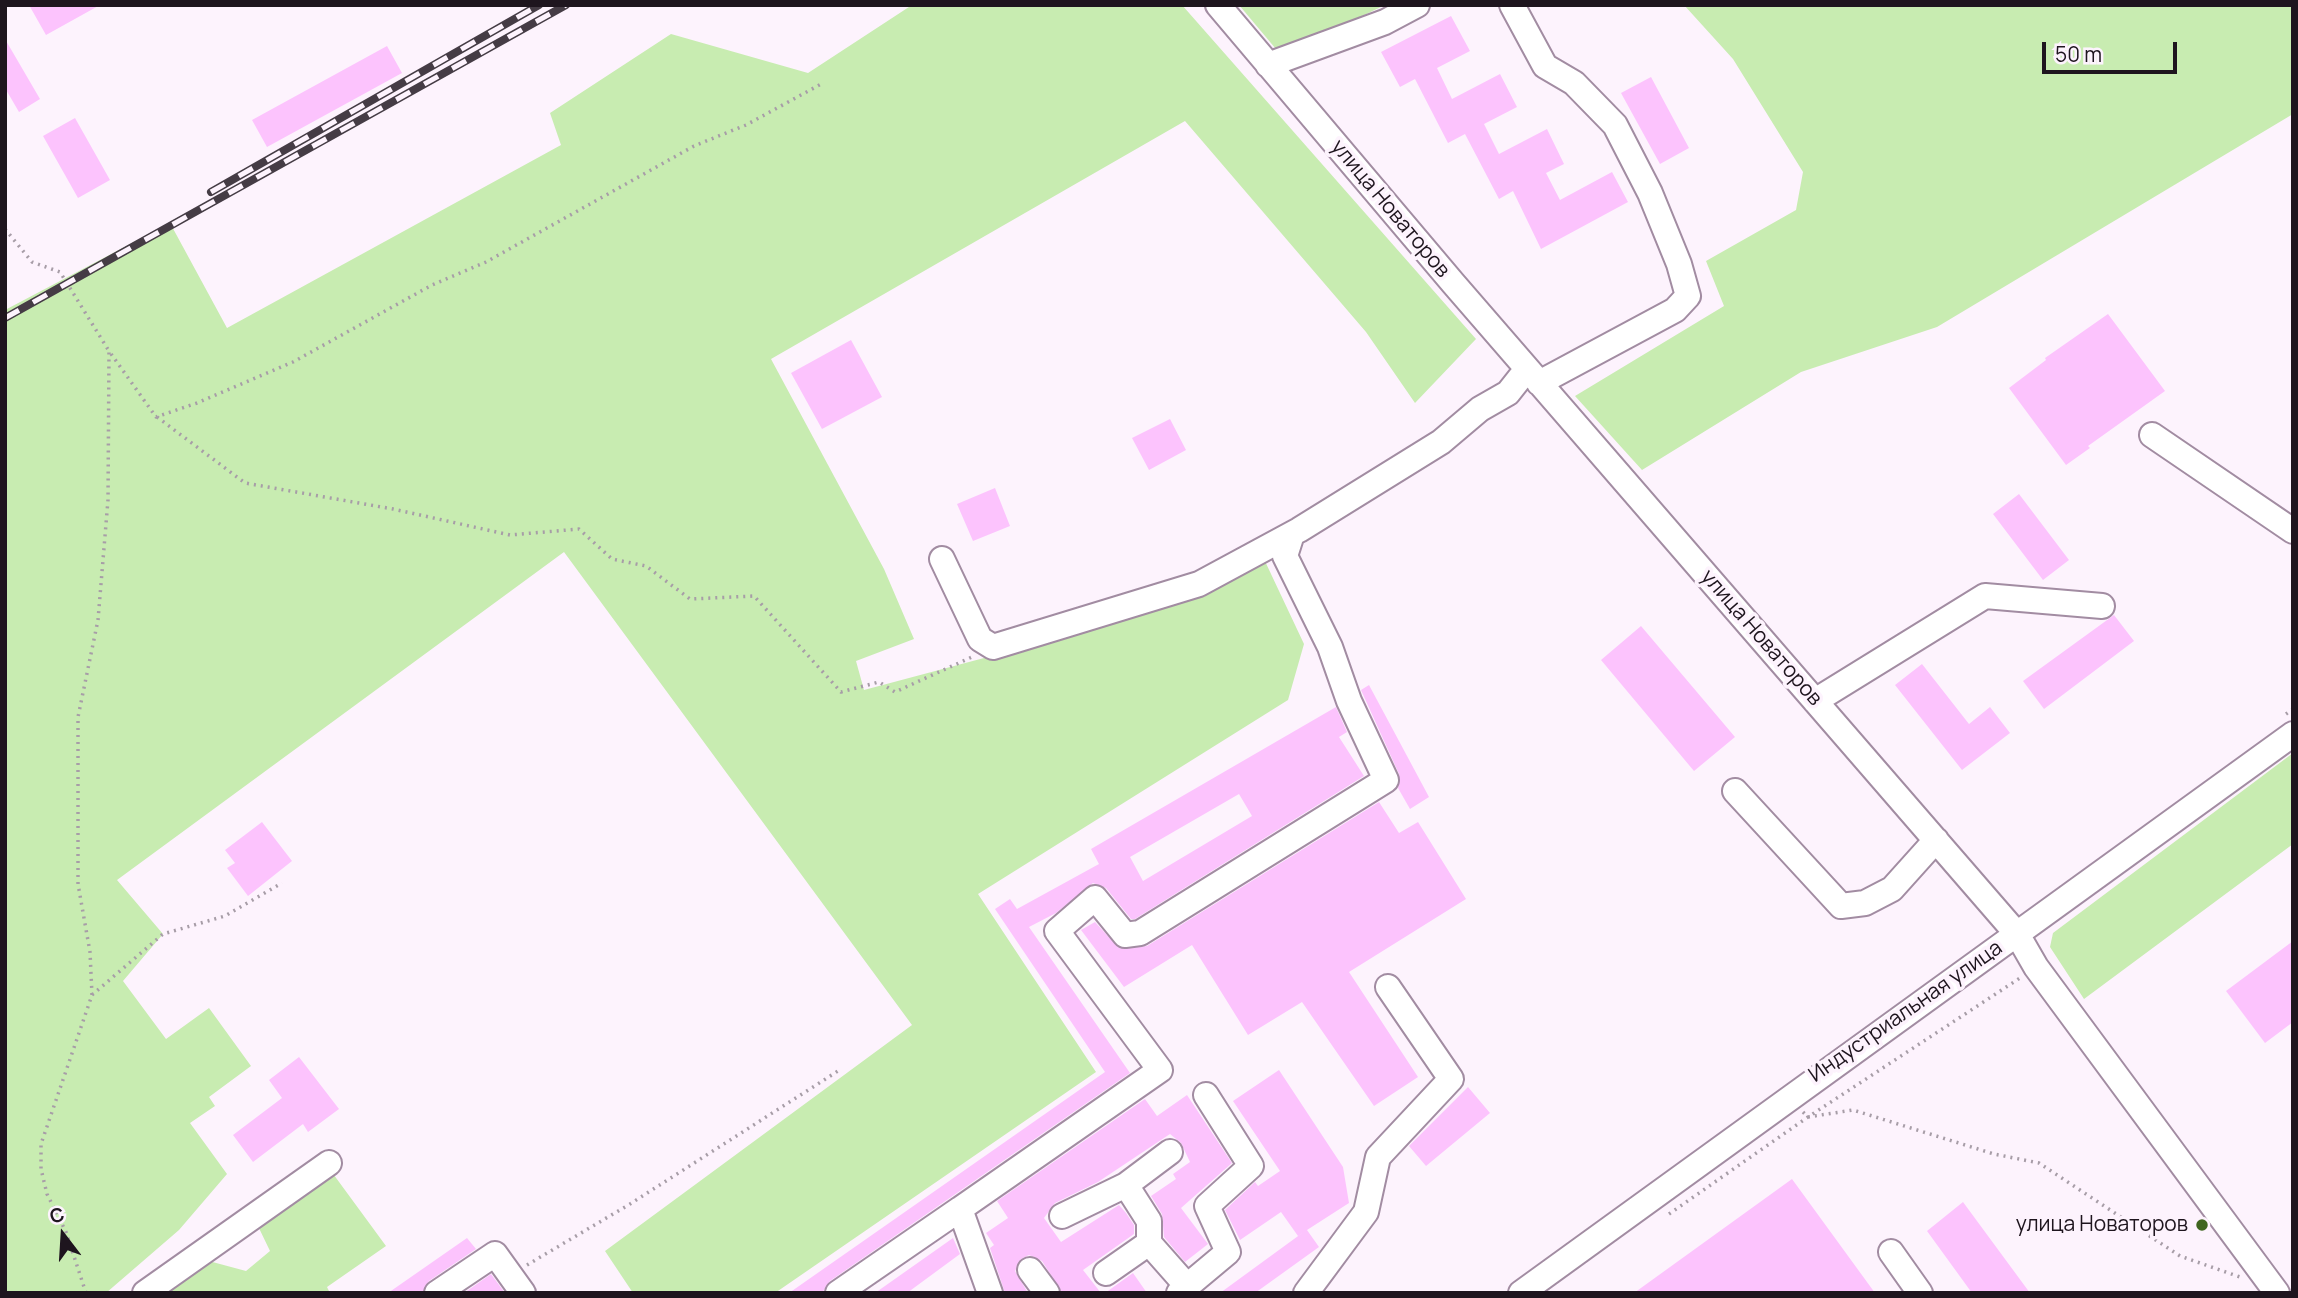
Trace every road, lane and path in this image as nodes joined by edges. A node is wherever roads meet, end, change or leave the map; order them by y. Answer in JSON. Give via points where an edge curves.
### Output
{"nodes":[{"id":1,"x":1218,"y":5,"type":"edge"},
{"id":2,"x":1418,"y":5,"type":"edge"},
{"id":3,"x":1512,"y":5,"type":"edge"},
{"id":4,"x":1268,"y":65,"type":"junction"},
{"id":5,"x":823,"y":83,"type":"dead end"},
{"id":6,"x":5,"y":229,"type":"edge"},
{"id":7,"x":109,"y":351,"type":"junction"},
{"id":8,"x":1533,"y":376,"type":"junction"},
{"id":9,"x":156,"y":417,"type":"junction"},
{"id":10,"x":2152,"y":435,"type":"dead end"},
{"id":11,"x":2293,"y":531,"type":"edge"},
{"id":12,"x":1292,"y":534,"type":"junction"},
{"id":13,"x":942,"y":559,"type":"dead end"},
{"id":14,"x":2102,"y":606,"type":"dead end"},
{"id":15,"x":993,"y":647,"type":"junction"},
{"id":16,"x":1815,"y":701,"type":"junction"},
{"id":17,"x":2293,"y":734,"type":"edge"},
{"id":18,"x":1735,"y":791,"type":"dead end"},
{"id":19,"x":1936,"y":840,"type":"junction"},
{"id":20,"x":282,"y":883,"type":"dead end"},
{"id":21,"x":2017,"y":934,"type":"junction"},
{"id":22,"x":2036,"y":967,"type":"junction"},
{"id":23,"x":1388,"y":987,"type":"dead end"},
{"id":24,"x":92,"y":995,"type":"junction"},
{"id":25,"x":838,"y":1071,"type":"dead end"},
{"id":26,"x":1206,"y":1095,"type":"dead end"},
{"id":27,"x":1789,"y":1095,"type":"junction"},
{"id":28,"x":1808,"y":1118,"type":"junction"},
{"id":29,"x":1171,"y":1152,"type":"dead end"},
{"id":30,"x":329,"y":1163,"type":"dead end"},
{"id":31,"x":1126,"y":1185,"type":"junction"},
{"id":32,"x":960,"y":1209,"type":"junction"},
{"id":33,"x":1062,"y":1216,"type":"dead end"},
{"id":34,"x":1659,"y":1221,"type":"dead end"},
{"id":35,"x":1149,"y":1243,"type":"junction"},
{"id":36,"x":1891,"y":1252,"type":"dead end"},
{"id":37,"x":1030,"y":1270,"type":"dead end"},
{"id":38,"x":1106,"y":1273,"type":"dead end"},
{"id":39,"x":2246,"y":1280,"type":"dead end"},
{"id":40,"x":517,"y":1284,"type":"edge"},
{"id":41,"x":1183,"y":1289,"type":"edge"},
{"id":42,"x":86,"y":1293,"type":"edge"},
{"id":43,"x":145,"y":1293,"type":"edge"},
{"id":44,"x":437,"y":1293,"type":"edge"},
{"id":45,"x":838,"y":1293,"type":"edge"},
{"id":46,"x":990,"y":1293,"type":"edge"},
{"id":47,"x":1047,"y":1293,"type":"edge"},
{"id":48,"x":1306,"y":1293,"type":"edge"},
{"id":49,"x":1521,"y":1293,"type":"edge"},
{"id":50,"x":1920,"y":1293,"type":"edge"},
{"id":51,"x":2277,"y":1293,"type":"edge"}],
"edges":[{"from":1,"to":4,"type":"street","name":"улица Новаторов"},
{"from":2,"to":4,"type":"street","via":[[1385,22]]},
{"from":3,"to":8,"type":"street","via":[[1545,66],[1574,83],[1615,125],[1650,193],[1688,296],[1675,310]]},
{"from":4,"to":8,"type":"street","name":"улица Новаторов"},
{"from":5,"to":9,"type":"path","via":[[746,125],[694,146],[293,362]]},
{"from":6,"to":7,"type":"path","via":[[32,262],[61,272]]},
{"from":7,"to":9,"type":"path"},
{"from":7,"to":24,"type":"path","via":[[108,500],[99,620],[78,718],[77,875]]},
{"from":8,"to":12,"type":"street","via":[[1480,409],[1441,442]]},
{"from":8,"to":16,"type":"street","name":"улица Новаторов"},
{"from":9,"to":15,"type":"path","via":[[246,483],[510,535],[579,529],[612,559],[646,566],[690,599],[754,596],[841,692],[879,682],[895,692]]},
{"from":10,"to":11,"type":"street"},
{"from":12,"to":15,"type":"street","via":[[1199,584]]},
{"from":12,"to":32,"type":"street","via":[[1285,556],[1330,647],[1386,780],[1140,933],[1125,934],[1095,898],[1057,931],[1160,1070]]},
{"from":13,"to":15,"type":"street","via":[[980,639]]},
{"from":14,"to":16,"type":"street","via":[[1986,596]]},
{"from":16,"to":19,"type":"street","name":"улица Новаторов"},
{"from":17,"to":21,"type":"street","name":"Индустриальная улица"},
{"from":18,"to":19,"type":"street","via":[[1841,906],[1865,903],[1892,889]]},
{"from":19,"to":21,"type":"street","name":"улица Новаторов"},
{"from":20,"to":24,"type":"path","via":[[225,916],[163,934]]},
{"from":21,"to":22,"type":"street","name":"улица Новаторов"},
{"from":21,"to":27,"type":"street","name":"Индустриальная улица"},
{"from":22,"to":28,"type":"path"},
{"from":22,"to":51,"type":"street","name":"улица Новаторов"},
{"from":23,"to":48,"type":"street","via":[[1451,1079],[1378,1157],[1366,1212]]},
{"from":24,"to":42,"type":"path","via":[[41,1144],[47,1194],[66,1232]]},
{"from":25,"to":40,"type":"path","via":[[630,1204]]},
{"from":26,"to":41,"type":"street","via":[[1251,1166],[1207,1206],[1228,1252]]},
{"from":27,"to":28,"type":"path"},
{"from":27,"to":49,"type":"street","name":"Индустриальная улица"},
{"from":28,"to":34,"type":"path"},
{"from":28,"to":39,"type":"path","via":[[1853,1110],[1899,1127],[2039,1163],[2180,1256]]},
{"from":29,"to":31,"type":"street"},
{"from":30,"to":43,"type":"street"},
{"from":31,"to":33,"type":"street"},
{"from":31,"to":35,"type":"street","via":[[1149,1221]]},
{"from":32,"to":45,"type":"street"},
{"from":32,"to":46,"type":"street"},
{"from":35,"to":38,"type":"street"},
{"from":35,"to":41,"type":"street"},
{"from":36,"to":50,"type":"street"},
{"from":37,"to":47,"type":"street"},
{"from":40,"to":44,"type":"street","via":[[495,1254]]}]}
